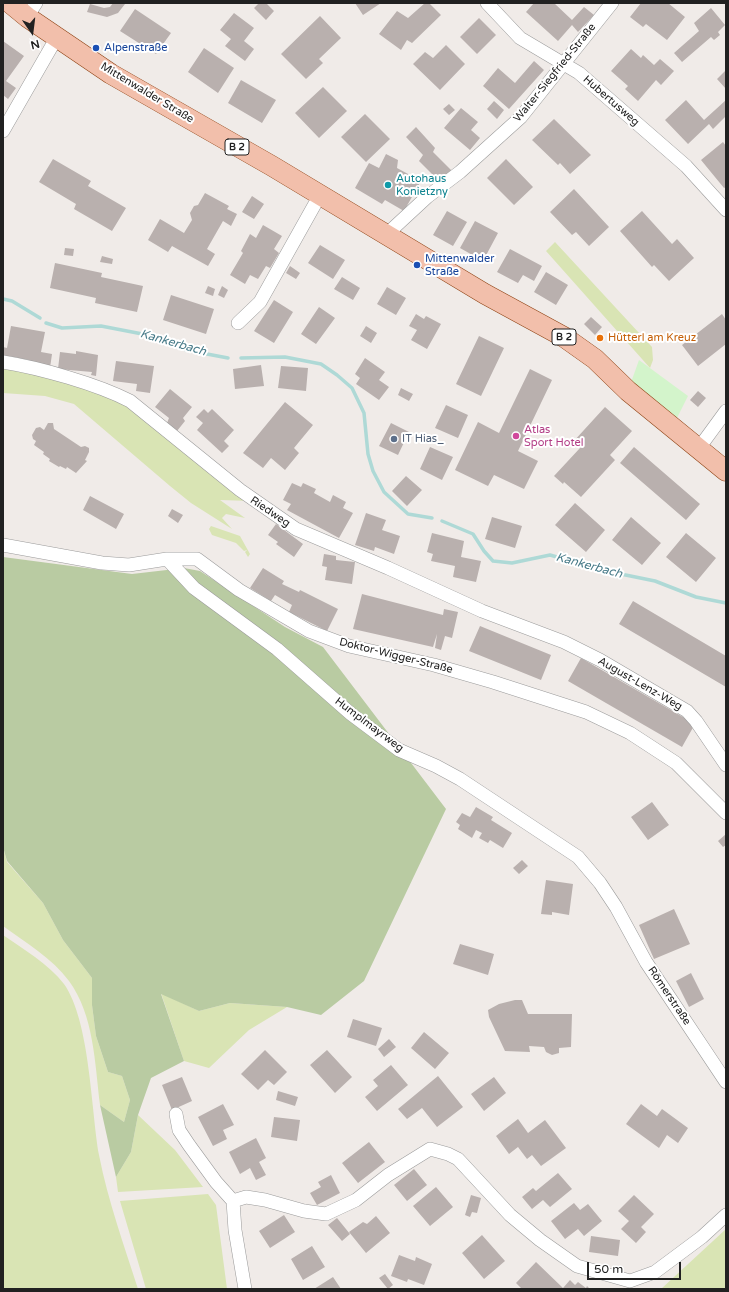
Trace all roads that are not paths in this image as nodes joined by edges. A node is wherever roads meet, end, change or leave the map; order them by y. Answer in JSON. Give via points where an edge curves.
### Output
{"nodes":[{"id":1,"x":10,"y":3,"type":"edge"},
{"id":2,"x":487,"y":3,"type":"edge"},
{"id":3,"x":612,"y":3,"type":"edge"},
{"id":4,"x":32,"y":10,"type":"edge"},
{"id":5,"x":58,"y":37,"type":"junction"},
{"id":6,"x":565,"y":64,"type":"junction"},
{"id":7,"x":3,"y":131,"type":"edge"},
{"id":8,"x":320,"y":195,"type":"junction"},
{"id":9,"x":726,"y":210,"type":"edge"},
{"id":10,"x":387,"y":234,"type":"junction"},
{"id":11,"x":238,"y":324,"type":"dead end"},
{"id":12,"x":3,"y":362,"type":"edge"},
{"id":13,"x":726,"y":411,"type":"edge"},
{"id":14,"x":699,"y":448,"type":"junction"},
{"id":15,"x":726,"y":471,"type":"edge"},
{"id":16,"x":3,"y":545,"type":"edge"},
{"id":17,"x":167,"y":559,"type":"junction"},
{"id":18,"x":554,"y":640,"type":"joint"},
{"id":19,"x":726,"y":765,"type":"edge"},
{"id":20,"x":726,"y":813,"type":"edge"},
{"id":21,"x":616,"y":907,"type":"joint"},
{"id":22,"x":726,"y":1082,"type":"edge"},
{"id":23,"x":176,"y":1114,"type":"dead end"},
{"id":24,"x":234,"y":1201,"type":"junction"},
{"id":25,"x":726,"y":1215,"type":"edge"},
{"id":26,"x":245,"y":1289,"type":"edge"}],
"edges":[{"from":1,"to":4,"type":"main road","name":"Mittenwalder Straße","number":"B 2"},
{"from":2,"to":6,"type":"street","name":"Hubertusweg","via":[[520,38]]},
{"from":3,"to":6,"type":"street","name":"Walter-Siegfried-Straße"},
{"from":4,"to":5,"type":"main road","name":"Mittenwalder Straße","number":"B 2"},
{"from":5,"to":7,"type":"street"},
{"from":5,"to":8,"type":"main road","name":"Mittenwalder Straße","number":"B 2","via":[[111,74]]},
{"from":6,"to":9,"type":"street","name":"Hubertusweg","via":[[579,73],[686,166]]},
{"from":6,"to":10,"type":"street","name":"Walter-Siegfried-Straße","via":[[521,117]]},
{"from":8,"to":10,"type":"main road","name":"Mittenwalder Straße","number":"B 2"},
{"from":8,"to":11,"type":"street","via":[[260,302]]},
{"from":10,"to":14,"type":"main road","name":"Mittenwalder Straße","number":"B 2","via":[[485,294],[564,337],[595,359],[633,395]]},
{"from":12,"to":18,"type":"street","name":"Riedweg","via":[[78,382],[130,401],[228,482],[296,529]]},
{"from":13,"to":14,"type":"street"},
{"from":14,"to":15,"type":"main road","name":"Mittenwalder Straße","number":"B 2"},
{"from":16,"to":17,"type":"street","name":"Doktor-Wigger-Straße","via":[[102,563],[129,565]]},
{"from":17,"to":20,"type":"street","name":"Doktor-Wigger-Straße","via":[[197,560],[238,590],[309,632],[349,646],[434,665],[493,682],[586,712],[630,733],[676,763]]},
{"from":17,"to":21,"type":"street","name":"Humplmayrweg","via":[[194,588],[277,649],[351,714],[399,750],[460,779],[578,857]]},
{"from":18,"to":19,"type":"street","name":"August-Lenz-Weg","via":[[564,642],[600,660],[687,711]]},
{"from":21,"to":22,"type":"street","name":"Römerstraße","via":[[646,962]]},
{"from":23,"to":24,"type":"street","via":[[179,1130],[188,1145]]},
{"from":24,"to":25,"type":"street","via":[[246,1197],[326,1214],[356,1200],[388,1175],[430,1149],[458,1160],[510,1215],[577,1266],[630,1281],[655,1272]]},
{"from":24,"to":26,"type":"street","via":[[235,1230]]}]}
